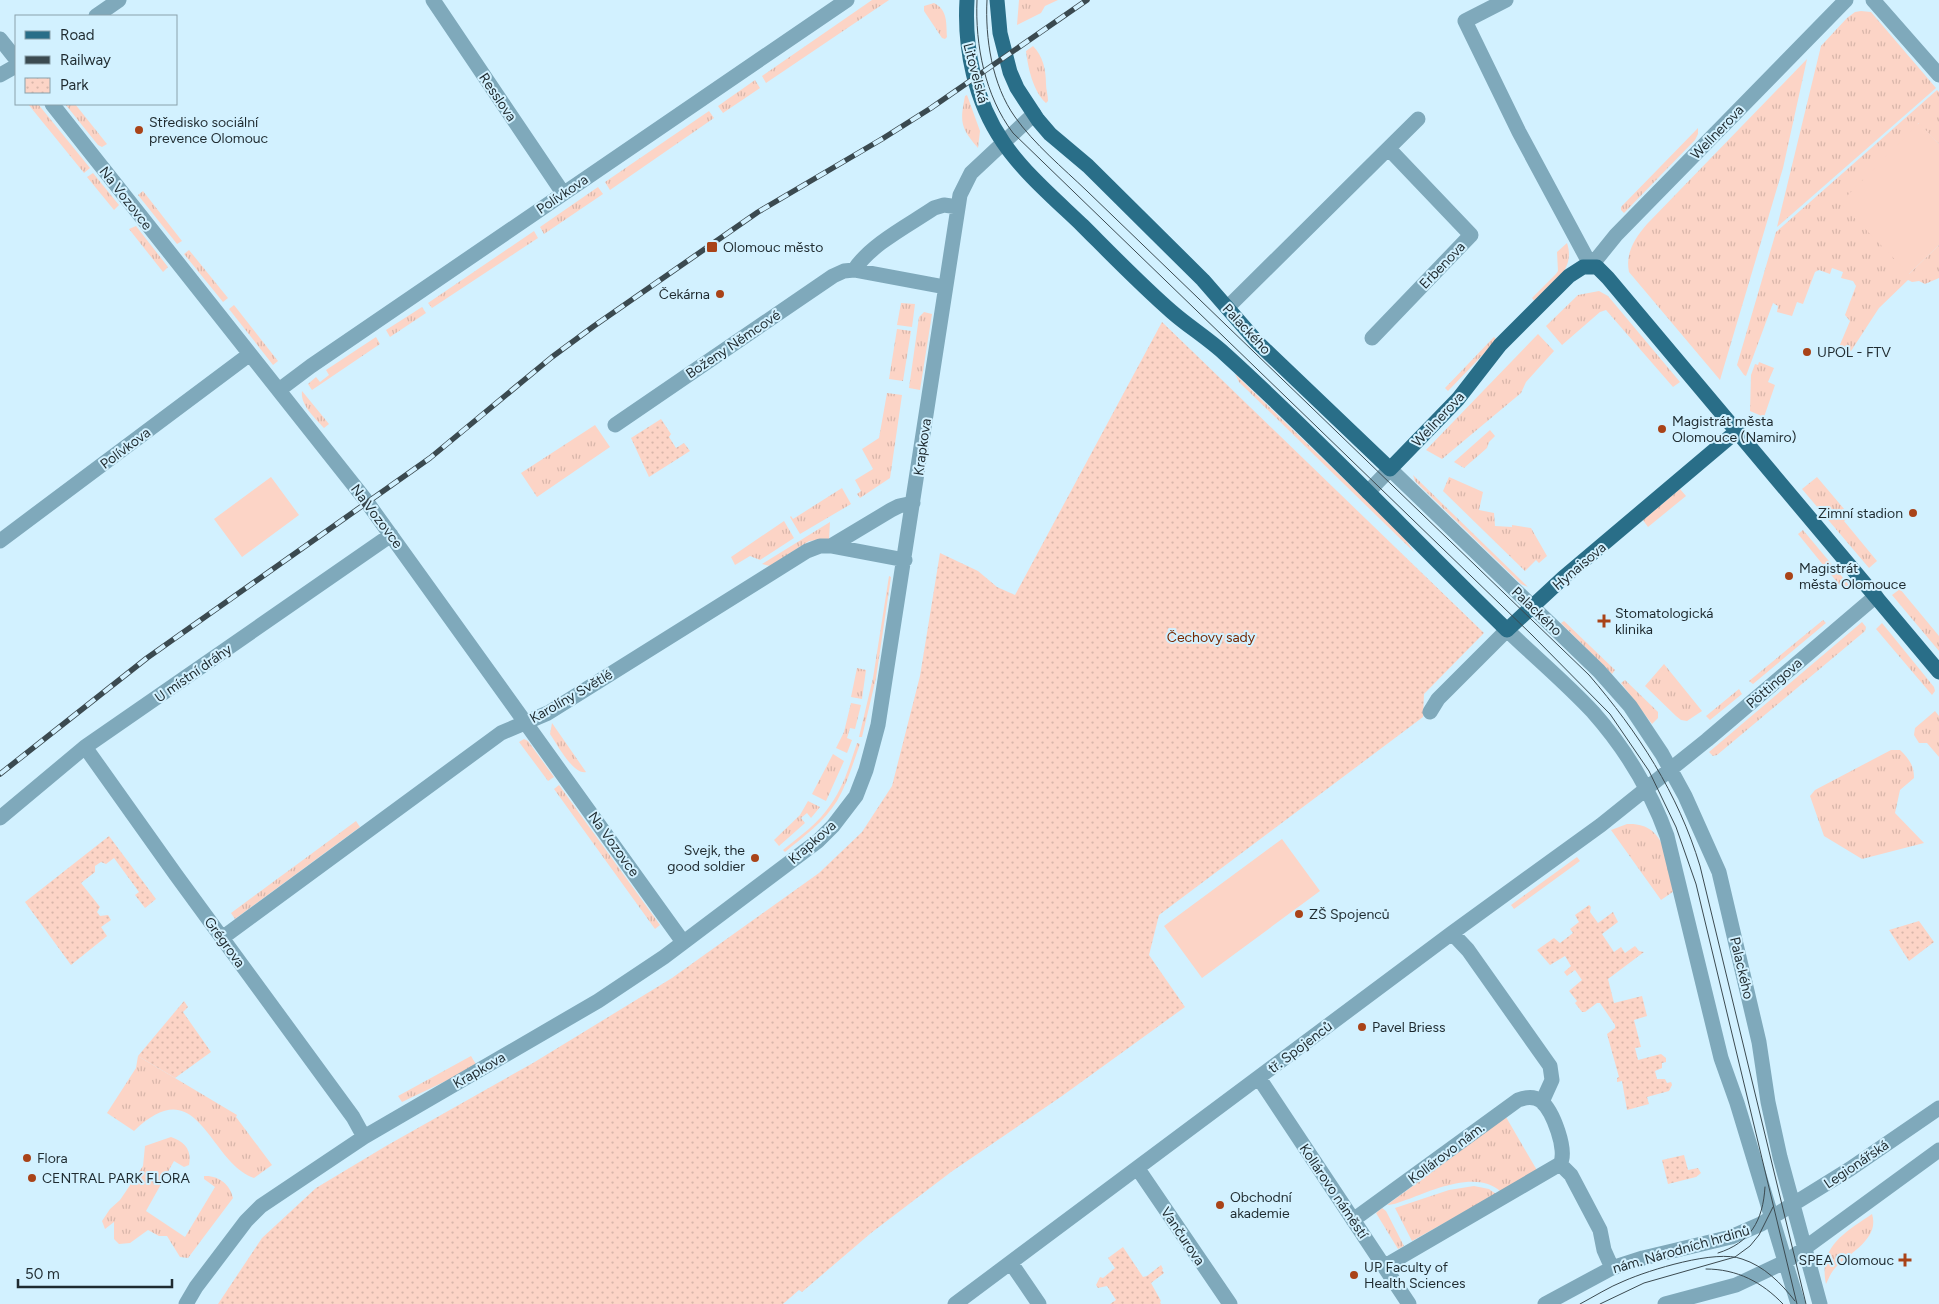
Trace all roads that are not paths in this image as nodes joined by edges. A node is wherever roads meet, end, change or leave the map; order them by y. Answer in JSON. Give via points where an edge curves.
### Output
{"nodes":[{"id":1,"x":119,"y":0,"type":"edge"},
{"id":2,"x":433,"y":0,"type":"edge"},
{"id":3,"x":847,"y":0,"type":"edge"},
{"id":4,"x":967,"y":0,"type":"edge"},
{"id":5,"x":997,"y":0,"type":"edge"},
{"id":6,"x":1506,"y":0,"type":"edge"},
{"id":7,"x":1846,"y":0,"type":"edge"},
{"id":8,"x":1873,"y":0,"type":"edge"},
{"id":9,"x":97,"y":15,"type":"edge"},
{"id":10,"x":3,"y":43,"type":"edge"},
{"id":11,"x":15,"y":58,"type":"edge"},
{"id":12,"x":15,"y":67,"type":"edge"},
{"id":13,"x":0,"y":75,"type":"edge"},
{"id":14,"x":1939,"y":75,"type":"edge"},
{"id":15,"x":53,"y":105,"type":"edge"},
{"id":16,"x":1034,"y":114,"type":"junction"},
{"id":17,"x":1418,"y":119,"type":"dead end"},
{"id":18,"x":1003,"y":142,"type":"junction"},
{"id":19,"x":1389,"y":149,"type":"junction"},
{"id":20,"x":563,"y":193,"type":"junction"},
{"id":21,"x":958,"y":207,"type":"junction"},
{"id":22,"x":1591,"y":266,"type":"junction"},
{"id":23,"x":854,"y":270,"type":"junction"},
{"id":24,"x":945,"y":287,"type":"junction"},
{"id":25,"x":1228,"y":308,"type":"junction"},
{"id":26,"x":1372,"y":338,"type":"dead end"},
{"id":27,"x":246,"y":349,"type":"junction"},
{"id":28,"x":279,"y":390,"type":"junction"},
{"id":29,"x":615,"y":425,"type":"dead end"},
{"id":30,"x":1737,"y":431,"type":"junction"},
{"id":31,"x":1390,"y":469,"type":"junction"},
{"id":32,"x":1368,"y":492,"type":"junction"},
{"id":33,"x":913,"y":503,"type":"junction"},
{"id":34,"x":391,"y":535,"type":"junction"},
{"id":35,"x":0,"y":541,"type":"edge"},
{"id":36,"x":831,"y":546,"type":"junction"},
{"id":37,"x":905,"y":560,"type":"junction"},
{"id":38,"x":1876,"y":596,"type":"junction"},
{"id":39,"x":1533,"y":606,"type":"junction"},
{"id":40,"x":1507,"y":630,"type":"junction"},
{"id":41,"x":1939,"y":672,"type":"edge"},
{"id":42,"x":1430,"y":712,"type":"dead end"},
{"id":43,"x":526,"y":722,"type":"junction"},
{"id":44,"x":85,"y":747,"type":"junction"},
{"id":45,"x":1671,"y":769,"type":"junction"},
{"id":46,"x":1645,"y":789,"type":"junction"},
{"id":47,"x":0,"y":818,"type":"edge"},
{"id":48,"x":1452,"y":933,"type":"junction"},
{"id":49,"x":222,"y":938,"type":"junction"},
{"id":50,"x":683,"y":942,"type":"junction"},
{"id":51,"x":1259,"y":1078,"type":"junction"},
{"id":52,"x":1542,"y":1102,"type":"junction"},
{"id":53,"x":1939,"y":1108,"type":"edge"},
{"id":54,"x":364,"y":1137,"type":"junction"},
{"id":55,"x":1939,"y":1150,"type":"edge"},
{"id":56,"x":1560,"y":1164,"type":"junction"},
{"id":57,"x":1138,"y":1169,"type":"junction"},
{"id":58,"x":1793,"y":1205,"type":"junction"},
{"id":59,"x":1772,"y":1217,"type":"junction"},
{"id":60,"x":1353,"y":1220,"type":"junction"},
{"id":61,"x":1805,"y":1248,"type":"junction"},
{"id":62,"x":1785,"y":1262,"type":"junction"},
{"id":63,"x":1011,"y":1263,"type":"junction"},
{"id":64,"x":1385,"y":1266,"type":"junction"},
{"id":65,"x":1612,"y":1268,"type":"junction"},
{"id":66,"x":186,"y":1304,"type":"edge"},
{"id":67,"x":955,"y":1304,"type":"edge"},
{"id":68,"x":1039,"y":1304,"type":"edge"},
{"id":69,"x":1230,"y":1304,"type":"edge"},
{"id":70,"x":1409,"y":1304,"type":"edge"},
{"id":71,"x":1544,"y":1304,"type":"edge"},
{"id":72,"x":1665,"y":1304,"type":"edge"},
{"id":73,"x":1798,"y":1304,"type":"edge"},
{"id":74,"x":1820,"y":1304,"type":"edge"}],
"edges":[{"from":1,"to":9,"type":"street"},
{"from":2,"to":20,"type":"street","name":"Resslova"},
{"from":3,"to":20,"type":"street","name":"Polívkova"},
{"from":4,"to":18,"type":"main road","name":"Litovelská","via":[[967,37],[972,68],[985,108]]},
{"from":5,"to":16,"type":"main road","via":[[1005,57],[1017,88]]},
{"from":6,"to":22,"type":"street","via":[[1465,22]]},
{"from":7,"to":22,"type":"street","name":"Wellnerova","via":[[1616,235]]},
{"from":8,"to":14,"type":"street"},
{"from":10,"to":11,"type":"street"},
{"from":12,"to":13,"type":"street"},
{"from":15,"to":27,"type":"street","name":"Na Vozovce"},
{"from":16,"to":18,"type":"street","name":"Krapkova"},
{"from":16,"to":25,"type":"main road","name":"Palackého","via":[[1050,134],[1105,183]]},
{"from":17,"to":19,"type":"street"},
{"from":18,"to":21,"type":"street","name":"Krapkova","via":[[971,173]]},
{"from":18,"to":32,"type":"main road","via":[[1150,291],[1230,358]]},
{"from":19,"to":25,"type":"street"},
{"from":19,"to":26,"type":"street","name":"Erbenova","via":[[1471,235]]},
{"from":20,"to":28,"type":"street","name":"Polívkova"},
{"from":21,"to":23,"type":"street","via":[[944,205],[934,208],[869,252]]},
{"from":21,"to":24,"type":"street","name":"Krapkova"},
{"from":22,"to":30,"type":"main road","via":[[1603,271]]},
{"from":22,"to":31,"type":"main road","name":"Wellnerova","via":[[1583,267],[1570,276],[1500,345],[1458,399]]},
{"from":23,"to":24,"type":"street","name":"Boženy Němcové"},
{"from":23,"to":29,"type":"street","name":"Boženy Němcové","via":[[833,276]]},
{"from":24,"to":33,"type":"street","name":"Krapkova"},
{"from":25,"to":31,"type":"main road","name":"Palackého","via":[[1257,342]]},
{"from":27,"to":28,"type":"street","name":"Na Vozovce"},
{"from":27,"to":35,"type":"street","name":"Polívkova"},
{"from":28,"to":34,"type":"street","name":"Na Vozovce"},
{"from":30,"to":38,"type":"main road"},
{"from":30,"to":39,"type":"main road","name":"Hynaisova"},
{"from":31,"to":32,"type":"street"},
{"from":31,"to":39,"type":"street","name":"Palackého"},
{"from":32,"to":40,"type":"main road"},
{"from":33,"to":36,"type":"street","name":"Karolíny Světlé","via":[[890,510]]},
{"from":33,"to":37,"type":"street","name":"Krapkova"},
{"from":34,"to":43,"type":"street","name":"Na Vozovce"},
{"from":34,"to":44,"type":"street","name":"U místní dráhy"},
{"from":36,"to":37,"type":"street"},
{"from":36,"to":43,"type":"street","name":"Karolíny Světlé","via":[[807,551],[548,713]]},
{"from":37,"to":50,"type":"street","name":"Krapkova","via":[[878,725],[856,796],[818,841]]},
{"from":38,"to":41,"type":"main road"},
{"from":38,"to":45,"type":"street","name":"Pöttingova"},
{"from":39,"to":40,"type":"main road","name":"Hynaisova"},
{"from":39,"to":45,"type":"street","name":"Palackého","via":[[1617,690],[1649,732]]},
{"from":40,"to":42,"type":"street","name":"Hynaisova","via":[[1438,699]]},
{"from":40,"to":46,"type":"street","via":[[1596,716],[1618,743]]},
{"from":43,"to":49,"type":"street","name":"Karolíny Světlé","via":[[493,738]]},
{"from":43,"to":50,"type":"street","name":"Na Vozovce"},
{"from":44,"to":47,"type":"street","name":"U místní dráhy"},
{"from":44,"to":49,"type":"street","name":"Grégrova"},
{"from":45,"to":46,"type":"street","name":"Pöttingova"},
{"from":45,"to":58,"type":"street","name":"Palackého","via":[[1720,877]]},
{"from":46,"to":48,"type":"street","name":"tř. Spojenců"},
{"from":46,"to":59,"type":"street","via":[[1667,836],[1719,1049]]},
{"from":48,"to":51,"type":"street","name":"tř. Spojenců"},
{"from":48,"to":52,"type":"street","via":[[1550,1066],[1552,1080]]},
{"from":49,"to":54,"type":"street","name":"Grégrova","via":[[353,1117]]},
{"from":50,"to":54,"type":"street","name":"Krapkova","via":[[598,1001]]},
{"from":51,"to":57,"type":"street","name":"tř. Spojenců"},
{"from":51,"to":60,"type":"street","name":"Kollárovo náměstí"},
{"from":52,"to":56,"type":"street","via":[[1561,1142],[1563,1159]]},
{"from":52,"to":60,"type":"street","name":"Kollárovo nám.","via":[[1529,1097],[1513,1104]]},
{"from":53,"to":58,"type":"street","name":"Legionářská"},
{"from":54,"to":66,"type":"street","name":"Krapkova","via":[[262,1206],[246,1221]]},
{"from":55,"to":61,"type":"street"},
{"from":56,"to":64,"type":"street"},
{"from":56,"to":65,"type":"street","via":[[1575,1181],[1600,1230]]},
{"from":57,"to":63,"type":"street","name":"tř. Spojenců"},
{"from":57,"to":69,"type":"street","name":"Vančurova"},
{"from":58,"to":59,"type":"street","name":"Legionářská"},
{"from":58,"to":61,"type":"street","name":"Palackého"},
{"from":59,"to":62,"type":"street"},
{"from":59,"to":65,"type":"street","name":"nám. Národních hrdinů","via":[[1744,1232]]},
{"from":60,"to":64,"type":"street","name":"Kollárovo náměstí"},
{"from":61,"to":62,"type":"street"},
{"from":61,"to":74,"type":"street","name":"Palackého"},
{"from":62,"to":72,"type":"street","via":[[1736,1284]]},
{"from":62,"to":73,"type":"street"},
{"from":63,"to":67,"type":"street","name":"tř. Spojenců"},
{"from":63,"to":68,"type":"street"},
{"from":64,"to":70,"type":"street","name":"Kollárovo náměstí"},
{"from":65,"to":71,"type":"street","name":"nám. Národních hrdinů"}]}
